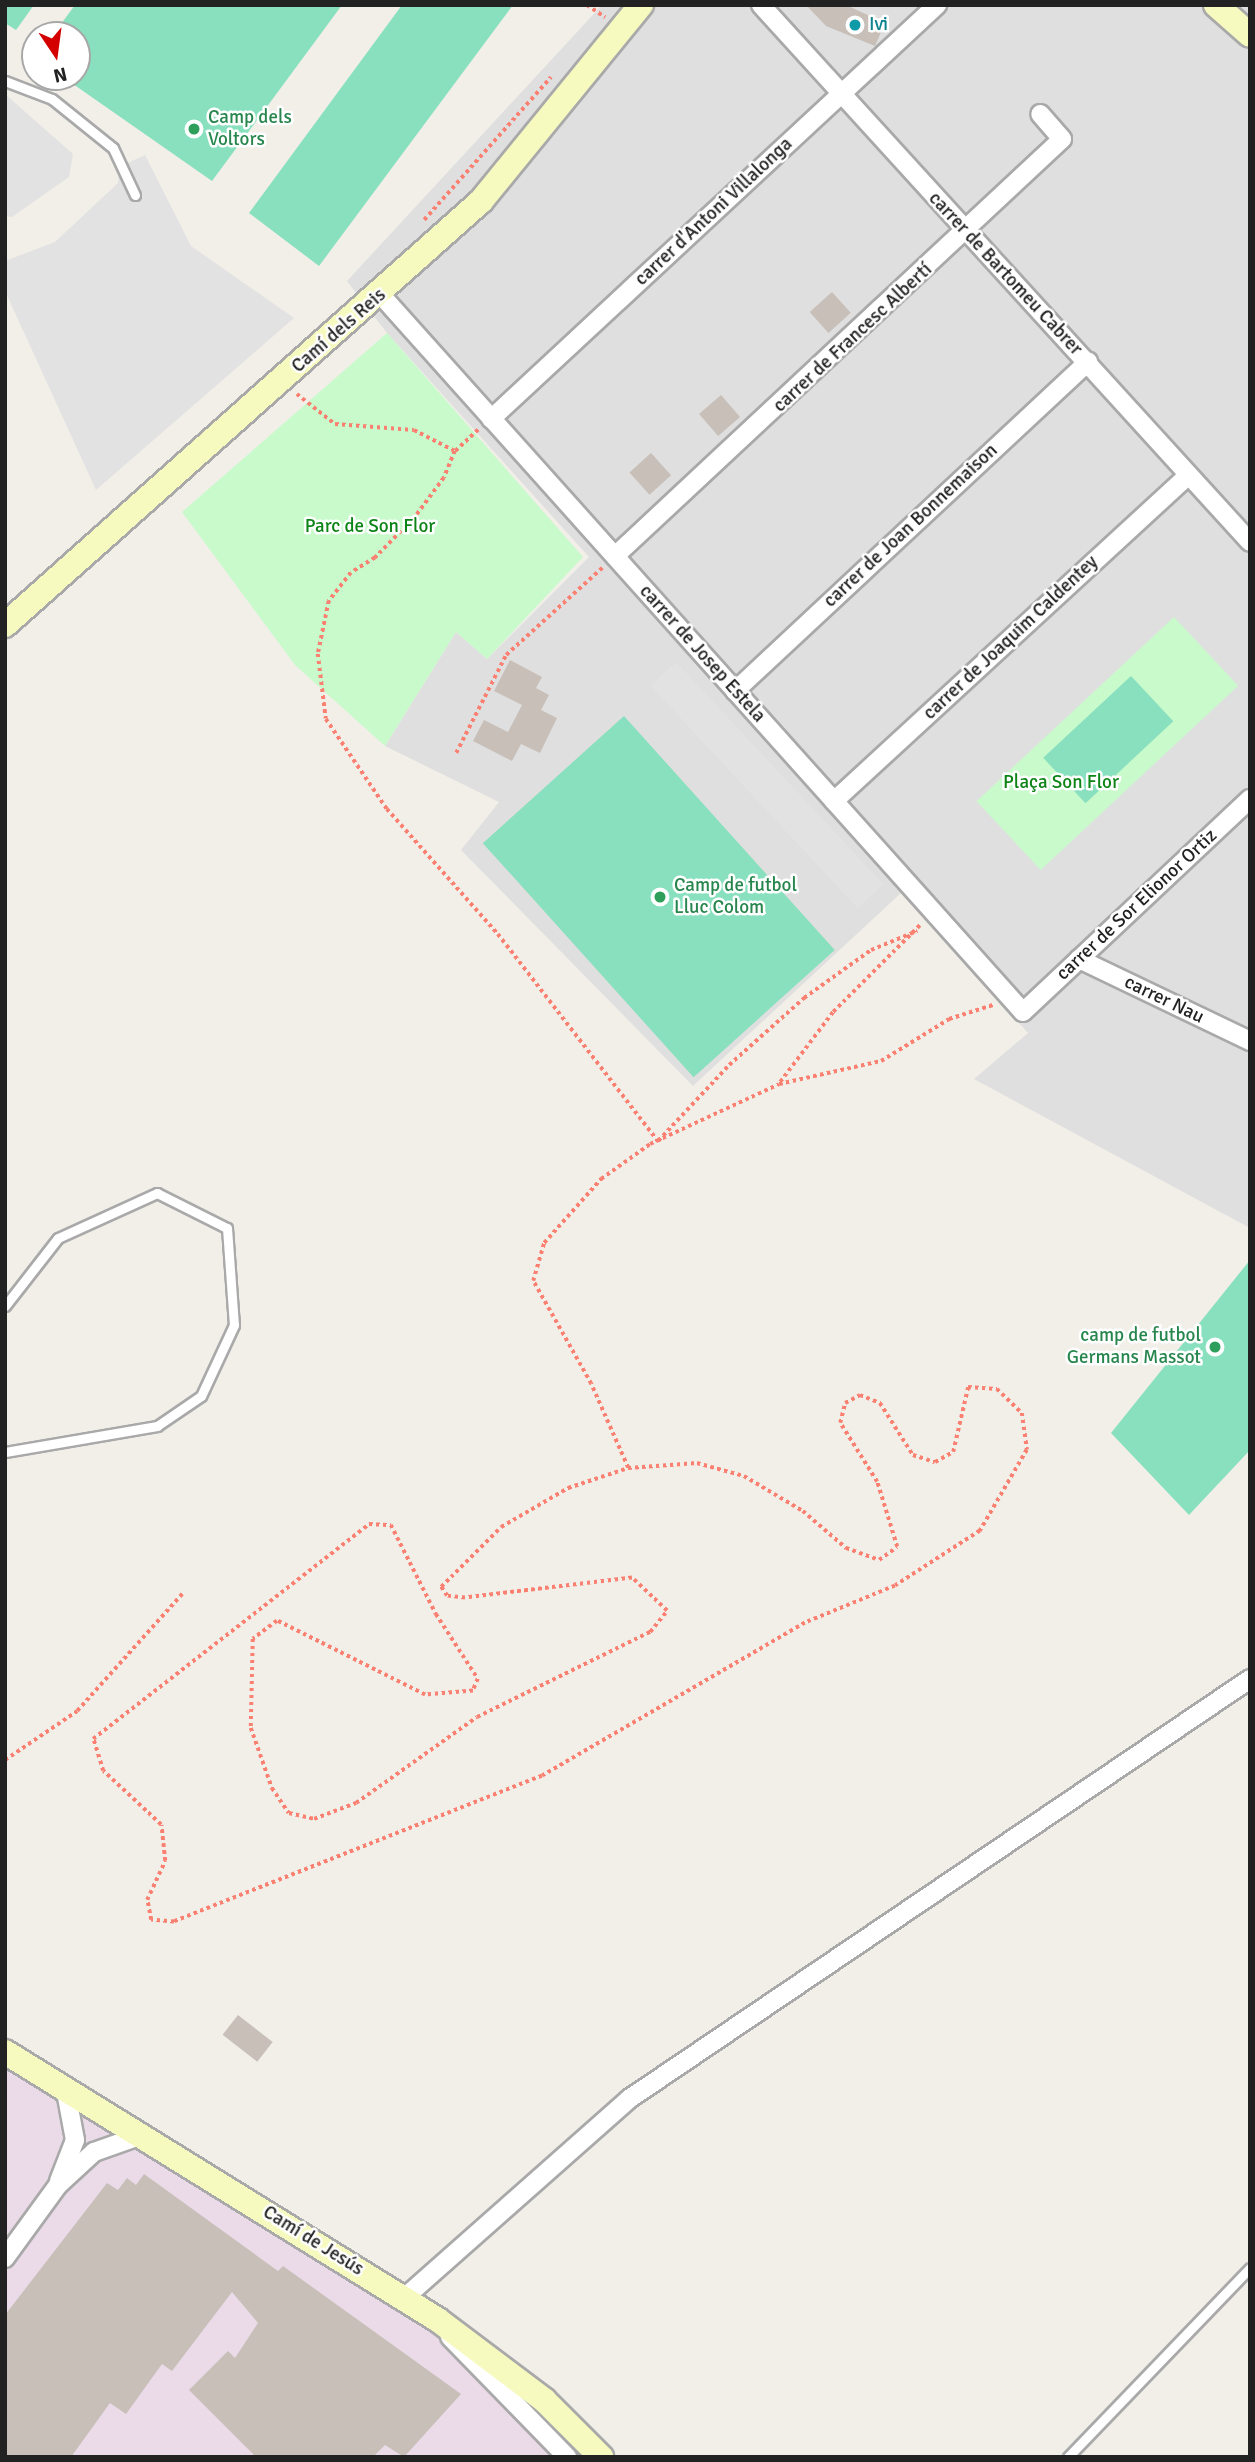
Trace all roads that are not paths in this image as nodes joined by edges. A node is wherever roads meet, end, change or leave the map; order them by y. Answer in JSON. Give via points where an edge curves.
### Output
{"nodes":[{"id":1,"x":641,"y":5,"type":"edge"},
{"id":2,"x":761,"y":5,"type":"edge"},
{"id":3,"x":937,"y":5,"type":"edge"},
{"id":4,"x":1216,"y":5,"type":"edge"},
{"id":5,"x":1250,"y":35,"type":"edge"},
{"id":6,"x":5,"y":81,"type":"edge"},
{"id":7,"x":840,"y":96,"type":"junction"},
{"id":8,"x":1040,"y":114,"type":"dead end"},
{"id":9,"x":135,"y":195,"type":"dead end"},
{"id":10,"x":967,"y":233,"type":"junction"},
{"id":11,"x":381,"y":295,"type":"junction"},
{"id":12,"x":1088,"y":362,"type":"junction"},
{"id":13,"x":491,"y":419,"type":"junction"},
{"id":14,"x":1188,"y":475,"type":"junction"},
{"id":15,"x":1250,"y":542,"type":"edge"},
{"id":16,"x":615,"y":556,"type":"junction"},
{"id":17,"x":5,"y":625,"type":"edge"},
{"id":18,"x":735,"y":691,"type":"junction"},
{"id":19,"x":1250,"y":799,"type":"edge"},
{"id":20,"x":834,"y":801,"type":"junction"},
{"id":21,"x":1079,"y":959,"type":"junction"},
{"id":22,"x":1018,"y":1005,"type":"joint"},
{"id":23,"x":1250,"y":1041,"type":"edge"},
{"id":24,"x":5,"y":1306,"type":"edge"},
{"id":25,"x":5,"y":1452,"type":"edge"},
{"id":26,"x":1250,"y":1679,"type":"edge"},
{"id":27,"x":5,"y":2052,"type":"edge"},
{"id":28,"x":66,"y":2092,"type":"junction"},
{"id":29,"x":139,"y":2136,"type":"junction"},
{"id":30,"x":58,"y":2185,"type":"junction"},
{"id":31,"x":5,"y":2258,"type":"edge"},
{"id":32,"x":1250,"y":2268,"type":"edge"},
{"id":33,"x":403,"y":2299,"type":"junction"},
{"id":34,"x":438,"y":2320,"type":"junction"},
{"id":35,"x":567,"y":2457,"type":"edge"},
{"id":36,"x":601,"y":2457,"type":"edge"},
{"id":37,"x":1068,"y":2457,"type":"edge"}],
"edges":[{"from":1,"to":11,"type":"street","name":"Camí dels Reis","via":[[481,201]]},
{"from":2,"to":7,"type":"street","name":"carrer de Bartomeu Cabrer"},
{"from":3,"to":7,"type":"street","name":"carrer d'Antoni Villalonga"},
{"from":4,"to":5,"type":"street"},
{"from":6,"to":9,"type":"lane","via":[[52,99],[113,148]]},
{"from":7,"to":10,"type":"street","name":"carrer de Bartomeu Cabrer"},
{"from":7,"to":13,"type":"street","name":"carrer d'Antoni Villalonga"},
{"from":8,"to":10,"type":"street","name":"carrer de Francesc Albertí","via":[[1062,139]]},
{"from":10,"to":12,"type":"street","name":"carrer de Bartomeu Cabrer"},
{"from":10,"to":16,"type":"street","name":"carrer de Francesc Albertí"},
{"from":11,"to":13,"type":"street","name":"carrer de Josep Estela"},
{"from":11,"to":17,"type":"street","name":"Camí dels Reis"},
{"from":12,"to":14,"type":"street","name":"carrer de Bartomeu Cabrer"},
{"from":12,"to":18,"type":"street","name":"carrer de Joan Bonnemaison"},
{"from":13,"to":16,"type":"street","name":"carrer de Josep Estela"},
{"from":14,"to":15,"type":"street","name":"carrer de Bartomeu Cabrer"},
{"from":14,"to":20,"type":"street","name":"carrer de Joaquim Caldentey"},
{"from":16,"to":18,"type":"street","name":"carrer de Josep Estela"},
{"from":18,"to":20,"type":"street","name":"carrer de Josep Estela"},
{"from":19,"to":21,"type":"street","name":"carrer de Sor Elionor Ortiz"},
{"from":20,"to":22,"type":"street","name":"carrer de Josep Estela"},
{"from":21,"to":22,"type":"street","name":"carrer de Sor Elionor Ortiz"},
{"from":21,"to":23,"type":"street","name":"carrer Nau"},
{"from":24,"to":25,"type":"lane","via":[[58,1238],[156,1193],[226,1228],[234,1325],[201,1396],[157,1426]]},
{"from":26,"to":33,"type":"street","via":[[629,2099]]},
{"from":27,"to":28,"type":"street","name":"Camí de Jesús"},
{"from":28,"to":29,"type":"street","name":"Camí de Jesús"},
{"from":28,"to":30,"type":"street","via":[[75,2140]]},
{"from":29,"to":30,"type":"street","via":[[94,2152]]},
{"from":29,"to":33,"type":"street","name":"Camí de Jesús"},
{"from":30,"to":31,"type":"street"},
{"from":32,"to":37,"type":"lane"},
{"from":33,"to":34,"type":"street","name":"Camí de Jesús"},
{"from":34,"to":35,"type":"street","via":[[459,2350]]},
{"from":34,"to":36,"type":"street","name":"Camí de Jesús","via":[[544,2400]]}]}
